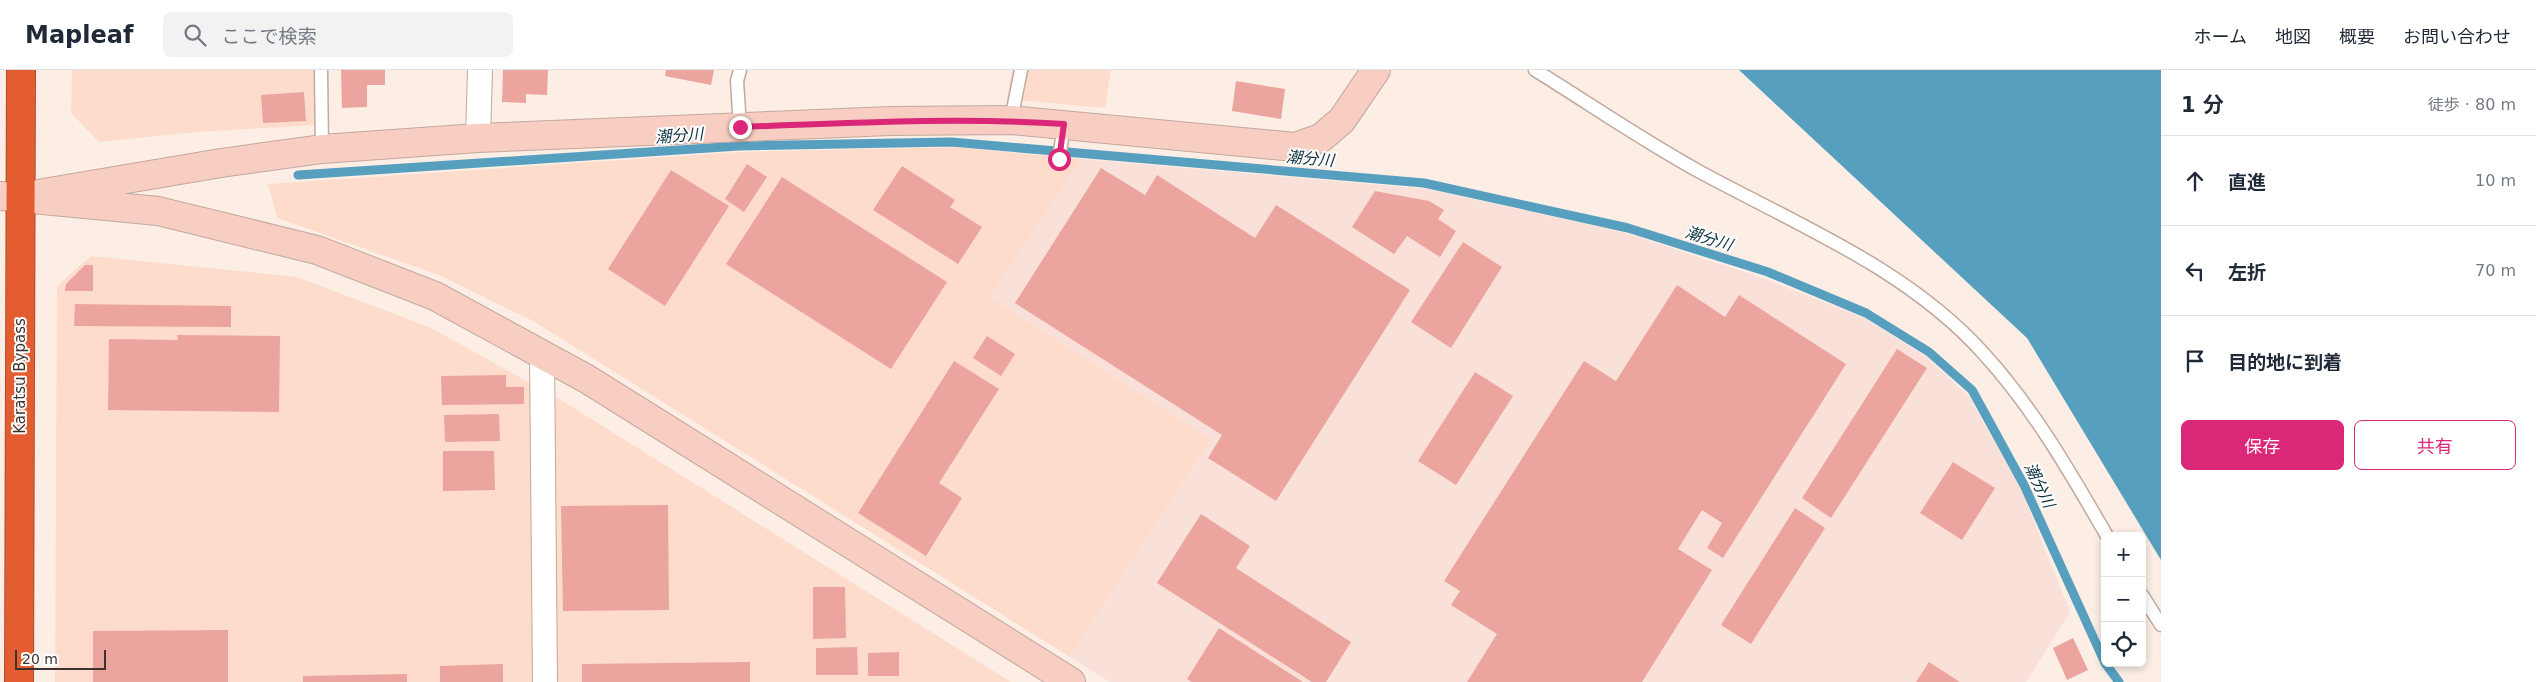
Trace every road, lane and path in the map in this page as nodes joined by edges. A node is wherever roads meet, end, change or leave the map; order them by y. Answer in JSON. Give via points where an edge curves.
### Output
{"nodes":[{"id":1,"x":21,"y":70,"type":"edge"},
{"id":2,"x":321,"y":70,"type":"edge"},
{"id":3,"x":480,"y":70,"type":"edge"},
{"id":4,"x":740,"y":70,"type":"edge"},
{"id":5,"x":1021,"y":70,"type":"edge"},
{"id":6,"x":1376,"y":70,"type":"edge"},
{"id":7,"x":1535,"y":70,"type":"edge"},
{"id":8,"x":1011,"y":120,"type":"junction"},
{"id":9,"x":740,"y":127,"type":"junction"},
{"id":10,"x":1063,"y":134,"type":"junction"},
{"id":11,"x":478,"y":138,"type":"junction"},
{"id":12,"x":322,"y":149,"type":"junction"},
{"id":13,"x":1059,"y":159,"type":"dead end"},
{"id":14,"x":10,"y":196,"type":"edge"},
{"id":15,"x":542,"y":353,"type":"junction"},
{"id":16,"x":2105,"y":532,"type":"edge"},
{"id":17,"x":2146,"y":601,"type":"edge"},
{"id":18,"x":2161,"y":625,"type":"edge"},
{"id":19,"x":1066,"y":680,"type":"edge"},
{"id":20,"x":19,"y":682,"type":"edge"},
{"id":21,"x":545,"y":682,"type":"edge"}],
"edges":[{"from":1,"to":14,"type":"highway","name":"Karatsu Bypass"},
{"from":2,"to":12,"type":"lane"},
{"from":3,"to":11,"type":"street"},
{"from":4,"to":9,"type":"lane","via":[[737,81]]},
{"from":5,"to":8,"type":"lane"},
{"from":6,"to":10,"type":"street","via":[[1342,120],[1321,138],[1295,147]]},
{"from":7,"to":16,"type":"lane","via":[[1700,172],[1870,262],[1927,301],[1984,353],[2026,404]]},
{"from":8,"to":9,"type":"street"},
{"from":8,"to":10,"type":"street"},
{"from":9,"to":11,"type":"street"},
{"from":10,"to":13,"type":"lane"},
{"from":11,"to":12,"type":"street"},
{"from":12,"to":14,"type":"street"},
{"from":14,"to":15,"type":"street","via":[[158,211],[317,250],[435,296]]},
{"from":14,"to":20,"type":"highway","name":"Karatsu Bypass"},
{"from":15,"to":19,"type":"street"},
{"from":15,"to":21,"type":"street"},
{"from":17,"to":18,"type":"lane"}]}
